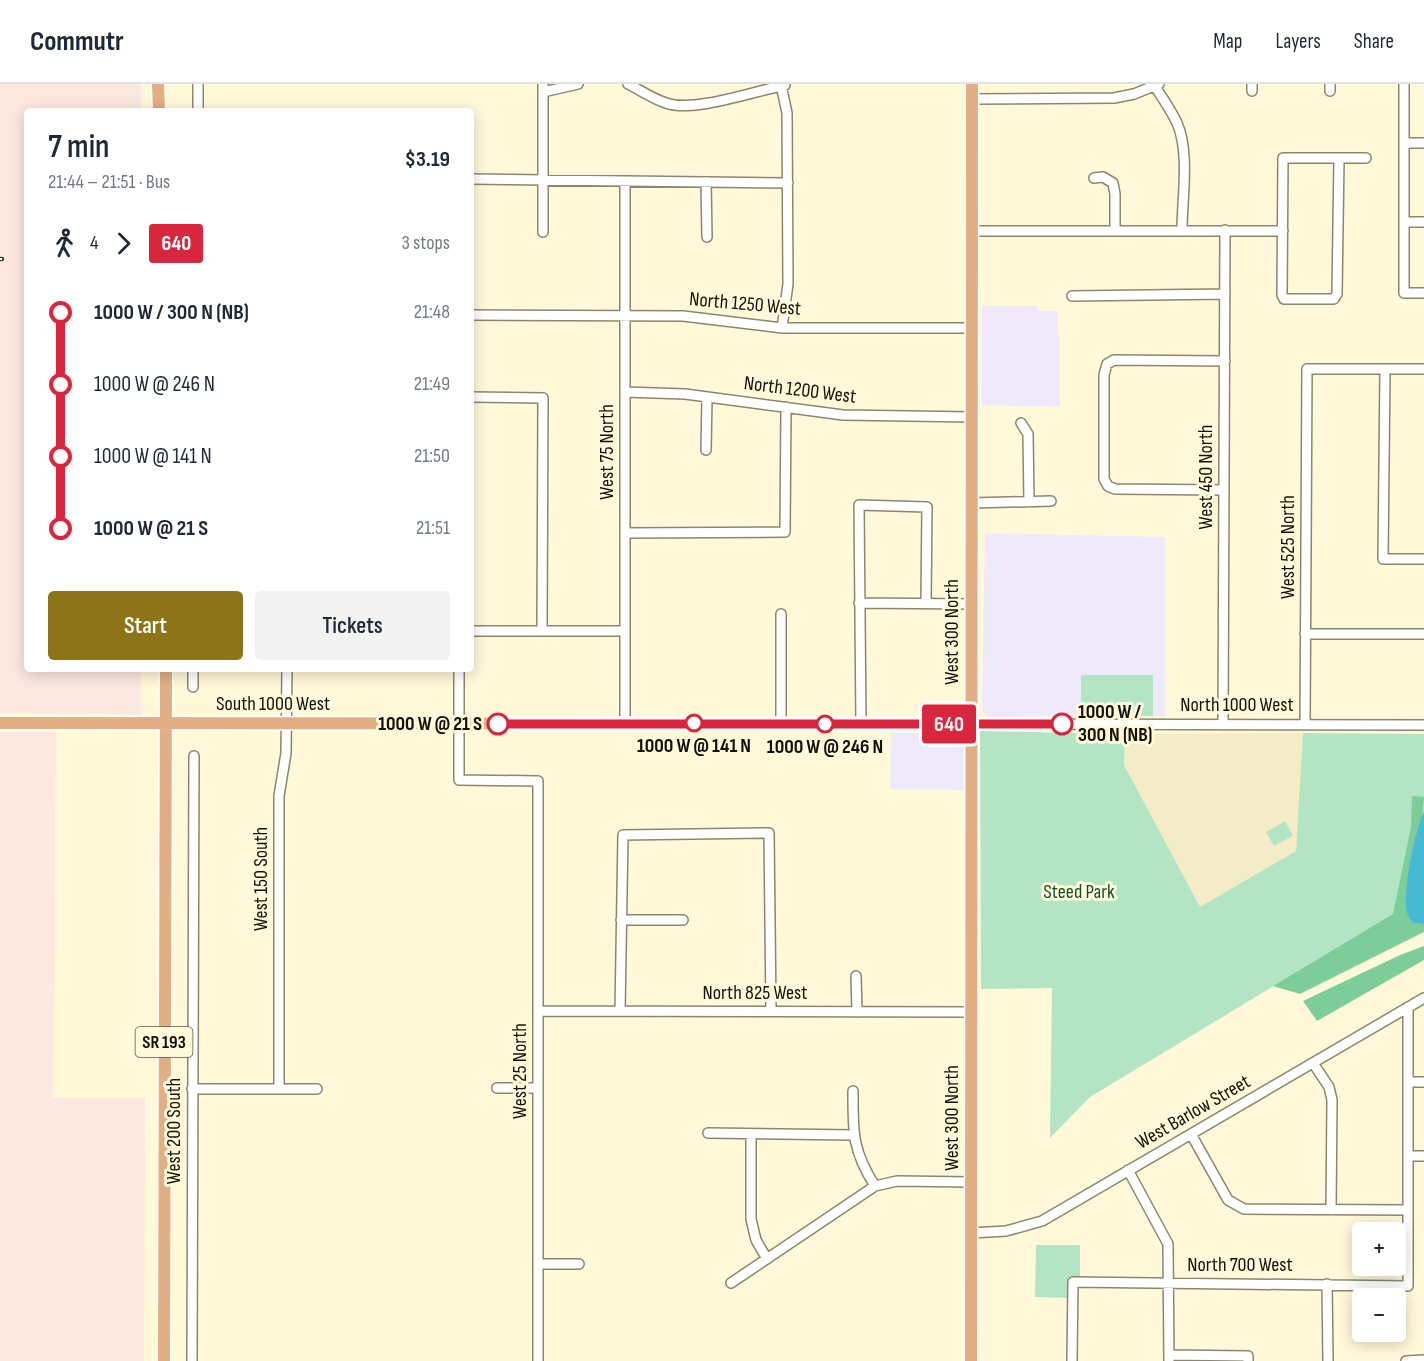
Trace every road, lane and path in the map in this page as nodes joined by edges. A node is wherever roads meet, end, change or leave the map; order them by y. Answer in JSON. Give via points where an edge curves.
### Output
{"nodes":[{"id":1,"x":158,"y":84,"type":"edge"},
{"id":2,"x":198,"y":84,"type":"edge"},
{"id":3,"x":578,"y":84,"type":"edge"},
{"id":4,"x":628,"y":84,"type":"edge"},
{"id":5,"x":972,"y":84,"type":"edge"},
{"id":6,"x":1404,"y":84,"type":"edge"},
{"id":7,"x":784,"y":85,"type":"edge"},
{"id":8,"x":1157,"y":85,"type":"edge"},
{"id":9,"x":543,"y":88,"type":"edge"},
{"id":10,"x":972,"y":99,"type":"junction"},
{"id":11,"x":159,"y":108,"type":"edge"},
{"id":12,"x":198,"y":108,"type":"edge"},
{"id":13,"x":1404,"y":143,"type":"junction"},
{"id":14,"x":1424,"y":143,"type":"edge"},
{"id":15,"x":1339,"y":158,"type":"junction"},
{"id":16,"x":1366,"y":158,"type":"dead end"},
{"id":17,"x":1094,"y":178,"type":"dead end"},
{"id":18,"x":474,"y":179,"type":"edge"},
{"id":19,"x":543,"y":180,"type":"junction"},
{"id":20,"x":625,"y":181,"type":"junction"},
{"id":21,"x":706,"y":182,"type":"junction"},
{"id":22,"x":788,"y":183,"type":"junction"},
{"id":23,"x":1404,"y":222,"type":"junction"},
{"id":24,"x":1424,"y":222,"type":"edge"},
{"id":25,"x":1182,"y":230,"type":"junction"},
{"id":26,"x":1225,"y":230,"type":"junction"},
{"id":27,"x":972,"y":231,"type":"junction"},
{"id":28,"x":1115,"y":231,"type":"junction"},
{"id":29,"x":1283,"y":231,"type":"junction"},
{"id":30,"x":543,"y":232,"type":"dead end"},
{"id":31,"x":707,"y":237,"type":"dead end"},
{"id":32,"x":1424,"y":293,"type":"edge"},
{"id":33,"x":1225,"y":294,"type":"junction"},
{"id":34,"x":1072,"y":296,"type":"dead end"},
{"id":35,"x":474,"y":315,"type":"edge"},
{"id":36,"x":625,"y":316,"type":"junction"},
{"id":37,"x":782,"y":328,"type":"junction"},
{"id":38,"x":972,"y":328,"type":"junction"},
{"id":39,"x":1224,"y":361,"type":"junction"},
{"id":40,"x":1385,"y":369,"type":"junction"},
{"id":41,"x":1424,"y":369,"type":"edge"},
{"id":42,"x":625,"y":392,"type":"junction"},
{"id":43,"x":474,"y":397,"type":"edge"},
{"id":44,"x":707,"y":397,"type":"junction"},
{"id":45,"x":786,"y":407,"type":"junction"},
{"id":46,"x":972,"y":417,"type":"junction"},
{"id":47,"x":1021,"y":423,"type":"dead end"},
{"id":48,"x":706,"y":450,"type":"dead end"},
{"id":49,"x":1224,"y":490,"type":"junction"},
{"id":50,"x":1051,"y":501,"type":"dead end"},
{"id":51,"x":1029,"y":502,"type":"junction"},
{"id":52,"x":972,"y":503,"type":"junction"},
{"id":53,"x":625,"y":533,"type":"junction"},
{"id":54,"x":1424,"y":559,"type":"edge"},
{"id":55,"x":859,"y":603,"type":"junction"},
{"id":56,"x":926,"y":603,"type":"junction"},
{"id":57,"x":972,"y":604,"type":"junction"},
{"id":58,"x":782,"y":614,"type":"dead end"},
{"id":59,"x":474,"y":630,"type":"edge"},
{"id":60,"x":542,"y":630,"type":"junction"},
{"id":61,"x":625,"y":630,"type":"junction"},
{"id":62,"x":1305,"y":634,"type":"junction"},
{"id":63,"x":1424,"y":634,"type":"edge"},
{"id":64,"x":166,"y":672,"type":"edge"},
{"id":65,"x":193,"y":672,"type":"edge"},
{"id":66,"x":286,"y":672,"type":"edge"},
{"id":67,"x":459,"y":672,"type":"edge"},
{"id":68,"x":193,"y":687,"type":"dead end"},
{"id":69,"x":0,"y":723,"type":"edge"},
{"id":70,"x":166,"y":723,"type":"junction"},
{"id":71,"x":625,"y":723,"type":"junction"},
{"id":72,"x":781,"y":723,"type":"junction"},
{"id":73,"x":286,"y":724,"type":"junction"},
{"id":74,"x":460,"y":724,"type":"junction"},
{"id":75,"x":546,"y":724,"type":"joint"},
{"id":76,"x":861,"y":724,"type":"junction"},
{"id":77,"x":971,"y":724,"type":"junction"},
{"id":78,"x":1223,"y":724,"type":"junction"},
{"id":79,"x":1305,"y":724,"type":"junction"},
{"id":80,"x":1424,"y":725,"type":"edge"},
{"id":81,"x":194,"y":756,"type":"dead end"},
{"id":82,"x":621,"y":920,"type":"junction"},
{"id":83,"x":683,"y":920,"type":"dead end"},
{"id":84,"x":856,"y":976,"type":"dead end"},
{"id":85,"x":1424,"y":998,"type":"edge"},
{"id":86,"x":1408,"y":1007,"type":"junction"},
{"id":87,"x":538,"y":1011,"type":"junction"},
{"id":88,"x":620,"y":1011,"type":"junction"},
{"id":89,"x":771,"y":1011,"type":"junction"},
{"id":90,"x":857,"y":1012,"type":"junction"},
{"id":91,"x":972,"y":1012,"type":"junction"},
{"id":92,"x":1313,"y":1063,"type":"junction"},
{"id":93,"x":1408,"y":1082,"type":"junction"},
{"id":94,"x":1424,"y":1082,"type":"edge"},
{"id":95,"x":497,"y":1088,"type":"dead end"},
{"id":96,"x":538,"y":1088,"type":"junction"},
{"id":97,"x":192,"y":1089,"type":"junction"},
{"id":98,"x":279,"y":1089,"type":"junction"},
{"id":99,"x":316,"y":1089,"type":"dead end"},
{"id":100,"x":853,"y":1091,"type":"dead end"},
{"id":101,"x":708,"y":1133,"type":"dead end"},
{"id":102,"x":751,"y":1134,"type":"junction"},
{"id":103,"x":1191,"y":1134,"type":"junction"},
{"id":104,"x":853,"y":1135,"type":"junction"},
{"id":105,"x":1408,"y":1156,"type":"junction"},
{"id":106,"x":1424,"y":1156,"type":"edge"},
{"id":107,"x":1128,"y":1170,"type":"junction"},
{"id":108,"x":971,"y":1182,"type":"junction"},
{"id":109,"x":875,"y":1186,"type":"junction"},
{"id":110,"x":1331,"y":1210,"type":"junction"},
{"id":111,"x":1408,"y":1210,"type":"junction"},
{"id":112,"x":971,"y":1233,"type":"junction"},
{"id":113,"x":768,"y":1258,"type":"junction"},
{"id":114,"x":538,"y":1264,"type":"junction"},
{"id":115,"x":579,"y":1264,"type":"dead end"},
{"id":116,"x":1169,"y":1282,"type":"junction"},
{"id":117,"x":731,"y":1283,"type":"dead end"},
{"id":118,"x":1328,"y":1284,"type":"junction"},
{"id":119,"x":1169,"y":1358,"type":"edge"},
{"id":120,"x":1248,"y":1359,"type":"edge"},
{"id":121,"x":1424,"y":1360,"type":"edge"},
{"id":122,"x":164,"y":1361,"type":"edge"},
{"id":123,"x":192,"y":1361,"type":"edge"},
{"id":124,"x":538,"y":1361,"type":"edge"},
{"id":125,"x":971,"y":1361,"type":"edge"},
{"id":126,"x":1072,"y":1361,"type":"edge"},
{"id":127,"x":1328,"y":1361,"type":"edge"},
{"id":128,"x":1406,"y":1361,"type":"edge"}],
"edges":[{"from":1,"to":11,"type":"main road"},
{"from":2,"to":12,"type":"street"},
{"from":3,"to":9,"type":"street"},
{"from":4,"to":7,"type":"street","via":[[667,104],[686,105]]},
{"from":5,"to":10,"type":"main road","name":"West 300 North"},
{"from":6,"to":13,"type":"street"},
{"from":7,"to":22,"type":"street"},
{"from":8,"to":10,"type":"street","via":[[1114,98]]},
{"from":8,"to":25,"type":"street","via":[[1177,123],[1184,150]]},
{"from":9,"to":19,"type":"street"},
{"from":10,"to":27,"type":"main road","name":"West 300 North"},
{"from":13,"to":14,"type":"street"},
{"from":13,"to":23,"type":"street"},
{"from":15,"to":16,"type":"street"},
{"from":15,"to":29,"type":"street","via":[[1283,158]]},
{"from":15,"to":29,"type":"street","via":[[1334,299],[1284,299]]},
{"from":17,"to":28,"type":"street","via":[[1103,177],[1113,183]]},
{"from":18,"to":19,"type":"street"},
{"from":19,"to":20,"type":"street"},
{"from":19,"to":30,"type":"street"},
{"from":20,"to":21,"type":"street"},
{"from":20,"to":36,"type":"street","name":"West 75 North"},
{"from":21,"to":22,"type":"street"},
{"from":21,"to":31,"type":"street"},
{"from":22,"to":37,"type":"street","via":[[788,284]]},
{"from":23,"to":24,"type":"street"},
{"from":23,"to":32,"type":"street","via":[[1404,293]]},
{"from":25,"to":26,"type":"street"},
{"from":25,"to":28,"type":"street"},
{"from":26,"to":29,"type":"street"},
{"from":26,"to":33,"type":"street","name":"West 450 North"},
{"from":27,"to":28,"type":"street"},
{"from":27,"to":38,"type":"main road","name":"West 300 North"},
{"from":33,"to":34,"type":"street"},
{"from":33,"to":39,"type":"street","name":"West 450 North"},
{"from":35,"to":36,"type":"street","name":"North 1250 West"},
{"from":36,"to":37,"type":"street","name":"North 1250 West","via":[[683,316]]},
{"from":36,"to":42,"type":"street","name":"West 75 North"},
{"from":37,"to":38,"type":"street","name":"North 1250 West"},
{"from":38,"to":46,"type":"main road","name":"West 300 North"},
{"from":39,"to":49,"type":"street","name":"West 450 North"},
{"from":39,"to":49,"type":"street","via":[[1114,360],[1107,364],[1104,375],[1104,479],[1108,486]]},
{"from":40,"to":41,"type":"street"},
{"from":40,"to":54,"type":"street","via":[[1383,559]]},
{"from":40,"to":62,"type":"street","name":"West 525 North","via":[[1307,369]]},
{"from":42,"to":44,"type":"street","name":"North 1200 West"},
{"from":42,"to":53,"type":"street","name":"West 75 North"},
{"from":43,"to":60,"type":"street","via":[[543,398]]},
{"from":44,"to":45,"type":"street","name":"North 1200 West"},
{"from":44,"to":48,"type":"street"},
{"from":45,"to":46,"type":"street","name":"North 1200 West","via":[[868,417]]},
{"from":45,"to":53,"type":"street","via":[[785,532]]},
{"from":46,"to":52,"type":"main road","name":"West 300 North"},
{"from":47,"to":51,"type":"street","via":[[1028,434]]},
{"from":49,"to":78,"type":"street","name":"West 450 North"},
{"from":50,"to":51,"type":"street"},
{"from":51,"to":52,"type":"street"},
{"from":52,"to":57,"type":"main road","name":"West 300 North"},
{"from":53,"to":61,"type":"street","name":"West 75 North"},
{"from":55,"to":56,"type":"street"},
{"from":55,"to":56,"type":"street","via":[[859,505],[927,507]]},
{"from":55,"to":76,"type":"street"},
{"from":56,"to":57,"type":"street"},
{"from":57,"to":77,"type":"main road","name":"West 300 North"},
{"from":58,"to":72,"type":"street"},
{"from":59,"to":60,"type":"street"},
{"from":60,"to":61,"type":"street"},
{"from":61,"to":71,"type":"street","name":"West 75 North"},
{"from":62,"to":63,"type":"street"},
{"from":62,"to":79,"type":"street","name":"West 525 North"},
{"from":64,"to":70,"type":"main road","number":"SR 193"},
{"from":65,"to":68,"type":"street"},
{"from":66,"to":73,"type":"street","name":"West 150 South"},
{"from":67,"to":74,"type":"street"},
{"from":69,"to":70,"type":"main road","name":"South 1000 West"},
{"from":70,"to":73,"type":"main road","name":"South 1000 West"},
{"from":70,"to":122,"type":"main road","number":"SR 193"},
{"from":71,"to":72,"type":"main road","name":"North 1000 West"},
{"from":71,"to":75,"type":"main road","name":"North 1000 West"},
{"from":72,"to":76,"type":"main road","name":"North 1000 West"},
{"from":73,"to":74,"type":"main road","name":"South 1000 West"},
{"from":73,"to":98,"type":"street","name":"West 150 South","via":[[279,796]]},
{"from":74,"to":75,"type":"main road","name":"South 1000 West"},
{"from":74,"to":87,"type":"street","name":"West 25 North","via":[[459,780],[538,782]]},
{"from":76,"to":77,"type":"main road","name":"North 1000 West"},
{"from":77,"to":78,"type":"street","name":"North 1000 West"},
{"from":77,"to":91,"type":"main road","name":"West 300 North"},
{"from":78,"to":79,"type":"street","name":"North 1000 West"},
{"from":79,"to":80,"type":"street","name":"North 1000 West"},
{"from":81,"to":97,"type":"street","name":"West 200 South"},
{"from":82,"to":83,"type":"street"},
{"from":82,"to":88,"type":"street"},
{"from":82,"to":89,"type":"street","via":[[623,835],[770,833]]},
{"from":84,"to":90,"type":"street"},
{"from":85,"to":86,"type":"street","name":"West Barlow Street"},
{"from":86,"to":92,"type":"street","name":"West Barlow Street"},
{"from":86,"to":93,"type":"street"},
{"from":87,"to":88,"type":"street","name":"North 825 West"},
{"from":87,"to":96,"type":"street","name":"West 25 North"},
{"from":88,"to":89,"type":"street","name":"North 825 West"},
{"from":89,"to":90,"type":"street","name":"North 825 West"},
{"from":90,"to":91,"type":"street","name":"North 825 West"},
{"from":91,"to":108,"type":"main road","name":"West 300 North"},
{"from":92,"to":103,"type":"street","name":"West Barlow Street"},
{"from":92,"to":110,"type":"street","via":[[1329,1087],[1332,1100]]},
{"from":93,"to":94,"type":"street"},
{"from":93,"to":105,"type":"street"},
{"from":95,"to":96,"type":"street"},
{"from":96,"to":114,"type":"street","name":"West 25 North"},
{"from":97,"to":98,"type":"street"},
{"from":97,"to":123,"type":"street","name":"West 200 South"},
{"from":98,"to":99,"type":"street"},
{"from":100,"to":104,"type":"street"},
{"from":101,"to":102,"type":"street"},
{"from":102,"to":104,"type":"street"},
{"from":102,"to":113,"type":"street","via":[[751,1219],[756,1240]]},
{"from":103,"to":107,"type":"street","name":"West Barlow Street"},
{"from":103,"to":110,"type":"street","via":[[1228,1200],[1244,1209]]},
{"from":104,"to":109,"type":"street","via":[[860,1161]]},
{"from":105,"to":106,"type":"street"},
{"from":105,"to":111,"type":"street"},
{"from":107,"to":112,"type":"street","name":"West Barlow Street","via":[[1042,1221],[1006,1231]]},
{"from":107,"to":116,"type":"street","via":[[1168,1244]]},
{"from":108,"to":109,"type":"street","via":[[897,1181]]},
{"from":108,"to":112,"type":"main road","name":"West 300 North"},
{"from":109,"to":113,"type":"street"},
{"from":110,"to":111,"type":"street"},
{"from":111,"to":118,"type":"street","name":"North 700 West","via":[[1408,1286]]},
{"from":112,"to":125,"type":"main road","name":"West 300 North"},
{"from":113,"to":117,"type":"street"},
{"from":114,"to":115,"type":"street"},
{"from":114,"to":124,"type":"street","name":"West 25 North"},
{"from":116,"to":118,"type":"street","name":"North 700 West"},
{"from":116,"to":119,"type":"street"},
{"from":116,"to":126,"type":"street","name":"North 700 West","via":[[1073,1282]]},
{"from":118,"to":127,"type":"street"},
{"from":119,"to":120,"type":"street"},
{"from":121,"to":128,"type":"street"}]}
